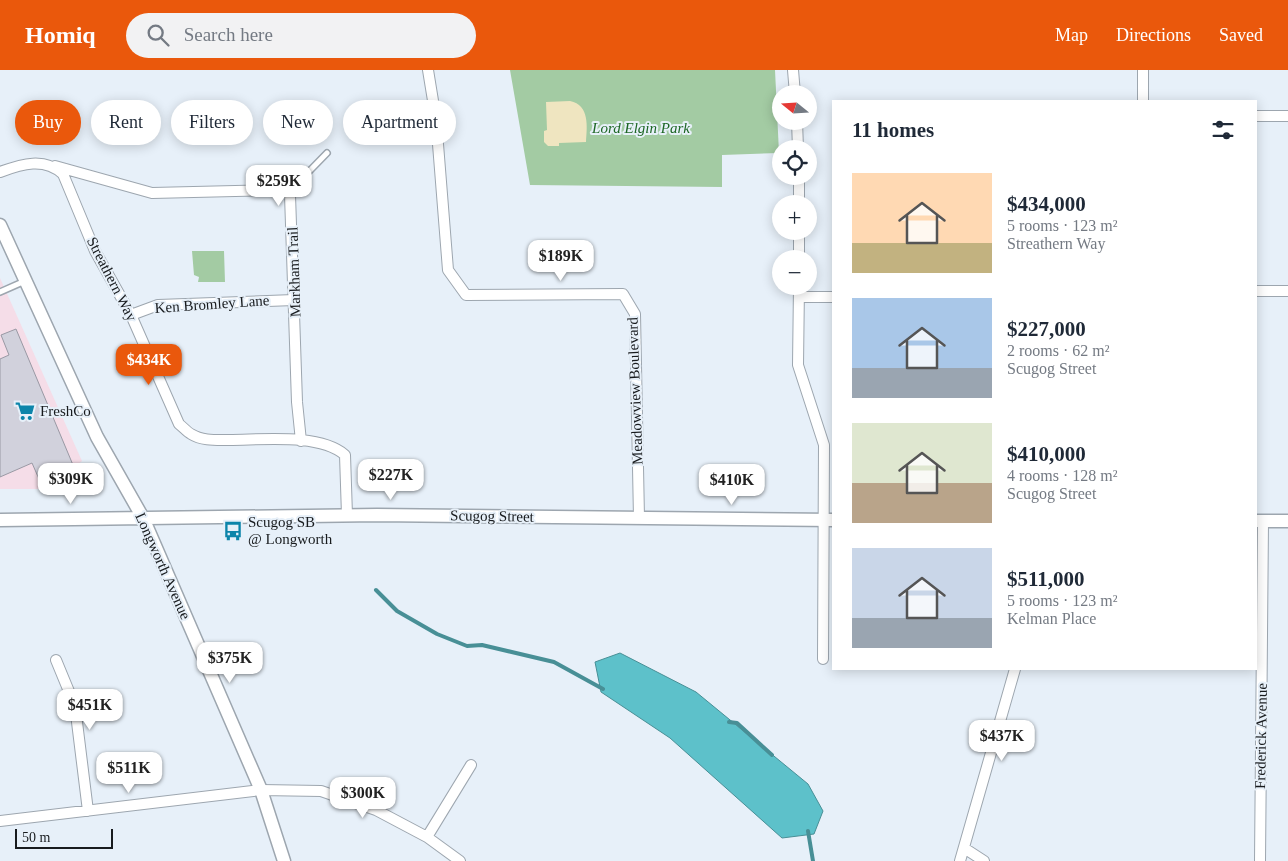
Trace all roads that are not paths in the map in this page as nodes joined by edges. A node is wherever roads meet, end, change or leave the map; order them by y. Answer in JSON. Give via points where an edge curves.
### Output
{"nodes":[{"id":1,"x":428,"y":70,"type":"edge"},
{"id":2,"x":793,"y":70,"type":"edge"},
{"id":3,"x":1143,"y":70,"type":"edge"},
{"id":4,"x":794,"y":85,"type":"edge"},
{"id":5,"x":1144,"y":100,"type":"edge"},
{"id":6,"x":1257,"y":116,"type":"edge"},
{"id":7,"x":1288,"y":116,"type":"edge"},
{"id":8,"x":327,"y":153,"type":"dead end"},
{"id":9,"x":54,"y":166,"type":"junction"},
{"id":10,"x":0,"y":172,"type":"edge"},
{"id":11,"x":287,"y":193,"type":"junction"},
{"id":12,"x":0,"y":224,"type":"edge"},
{"id":13,"x":26,"y":280,"type":"junction"},
{"id":14,"x":1257,"y":291,"type":"edge"},
{"id":15,"x":1288,"y":291,"type":"edge"},
{"id":16,"x":0,"y":292,"type":"edge"},
{"id":17,"x":799,"y":295,"type":"edge"},
{"id":18,"x":817,"y":295,"type":"edge"},
{"id":19,"x":832,"y":297,"type":"edge"},
{"id":20,"x":294,"y":300,"type":"junction"},
{"id":21,"x":131,"y":315,"type":"junction"},
{"id":22,"x":302,"y":441,"type":"junction"},
{"id":23,"x":347,"y":515,"type":"junction"},
{"id":24,"x":143,"y":518,"type":"junction"},
{"id":25,"x":639,"y":518,"type":"junction"},
{"id":26,"x":0,"y":520,"type":"edge"},
{"id":27,"x":829,"y":520,"type":"edge"},
{"id":28,"x":1260,"y":521,"type":"edge"},
{"id":29,"x":1288,"y":521,"type":"edge"},
{"id":30,"x":823,"y":659,"type":"dead end"},
{"id":31,"x":56,"y":660,"type":"dead end"},
{"id":32,"x":1015,"y":670,"type":"edge"},
{"id":33,"x":471,"y":765,"type":"dead end"},
{"id":34,"x":261,"y":790,"type":"junction"},
{"id":35,"x":88,"y":811,"type":"junction"},
{"id":36,"x":0,"y":821,"type":"edge"},
{"id":37,"x":427,"y":837,"type":"junction"},
{"id":38,"x":964,"y":848,"type":"junction"},
{"id":39,"x":284,"y":861,"type":"edge"},
{"id":40,"x":460,"y":861,"type":"edge"},
{"id":41,"x":960,"y":861,"type":"edge"},
{"id":42,"x":984,"y":861,"type":"edge"},
{"id":43,"x":1260,"y":861,"type":"edge"}],
"edges":[{"from":1,"to":25,"type":"street","name":"Meadowview Boulevard","via":[[436,119],[448,270],[466,295],[623,294],[635,314]]},
{"from":2,"to":4,"type":"street"},
{"from":3,"to":5,"type":"street"},
{"from":6,"to":7,"type":"street"},
{"from":8,"to":11,"type":"lane"},
{"from":9,"to":10,"type":"street","via":[[26,164]]},
{"from":9,"to":11,"type":"street","via":[[152,193],[283,190]]},
{"from":9,"to":21,"type":"street","name":"Streathern Way","via":[[63,174],[95,251]]},
{"from":11,"to":20,"type":"street","name":"Markham Trail","via":[[292,212]]},
{"from":12,"to":13,"type":"street","name":"Longworth Avenue"},
{"from":13,"to":16,"type":"lane"},
{"from":13,"to":24,"type":"street","name":"Longworth Avenue","via":[[97,437]]},
{"from":14,"to":15,"type":"street"},
{"from":17,"to":27,"type":"street","via":[[798,365],[824,445]]},
{"from":18,"to":19,"type":"street"},
{"from":20,"to":21,"type":"street","name":"Ken Bromley Lane","via":[[158,305]]},
{"from":20,"to":22,"type":"street","name":"Markham Trail"},
{"from":21,"to":22,"type":"street","name":"Streathern Way","via":[[179,424],[191,434],[208,440]]},
{"from":22,"to":23,"type":"street","name":"Streathern Way","via":[[322,442],[336,447],[345,455]]},
{"from":23,"to":24,"type":"street","name":"Scugog Street"},
{"from":23,"to":25,"type":"street","name":"Scugog Street"},
{"from":24,"to":26,"type":"street","name":"Scugog Street"},
{"from":24,"to":34,"type":"street","name":"Longworth Avenue"},
{"from":25,"to":27,"type":"street","name":"Scugog Street"},
{"from":27,"to":30,"type":"street"},
{"from":28,"to":29,"type":"street"},
{"from":28,"to":43,"type":"street","name":"Frederick Avenue"},
{"from":31,"to":35,"type":"street","via":[[75,706]]},
{"from":32,"to":38,"type":"street"},
{"from":33,"to":37,"type":"street"},
{"from":34,"to":35,"type":"street"},
{"from":34,"to":37,"type":"street","via":[[322,791],[376,810]]},
{"from":34,"to":39,"type":"street","name":"Longworth Avenue"},
{"from":35,"to":36,"type":"street"},
{"from":37,"to":40,"type":"street"},
{"from":38,"to":41,"type":"street"},
{"from":38,"to":42,"type":"street"}]}
